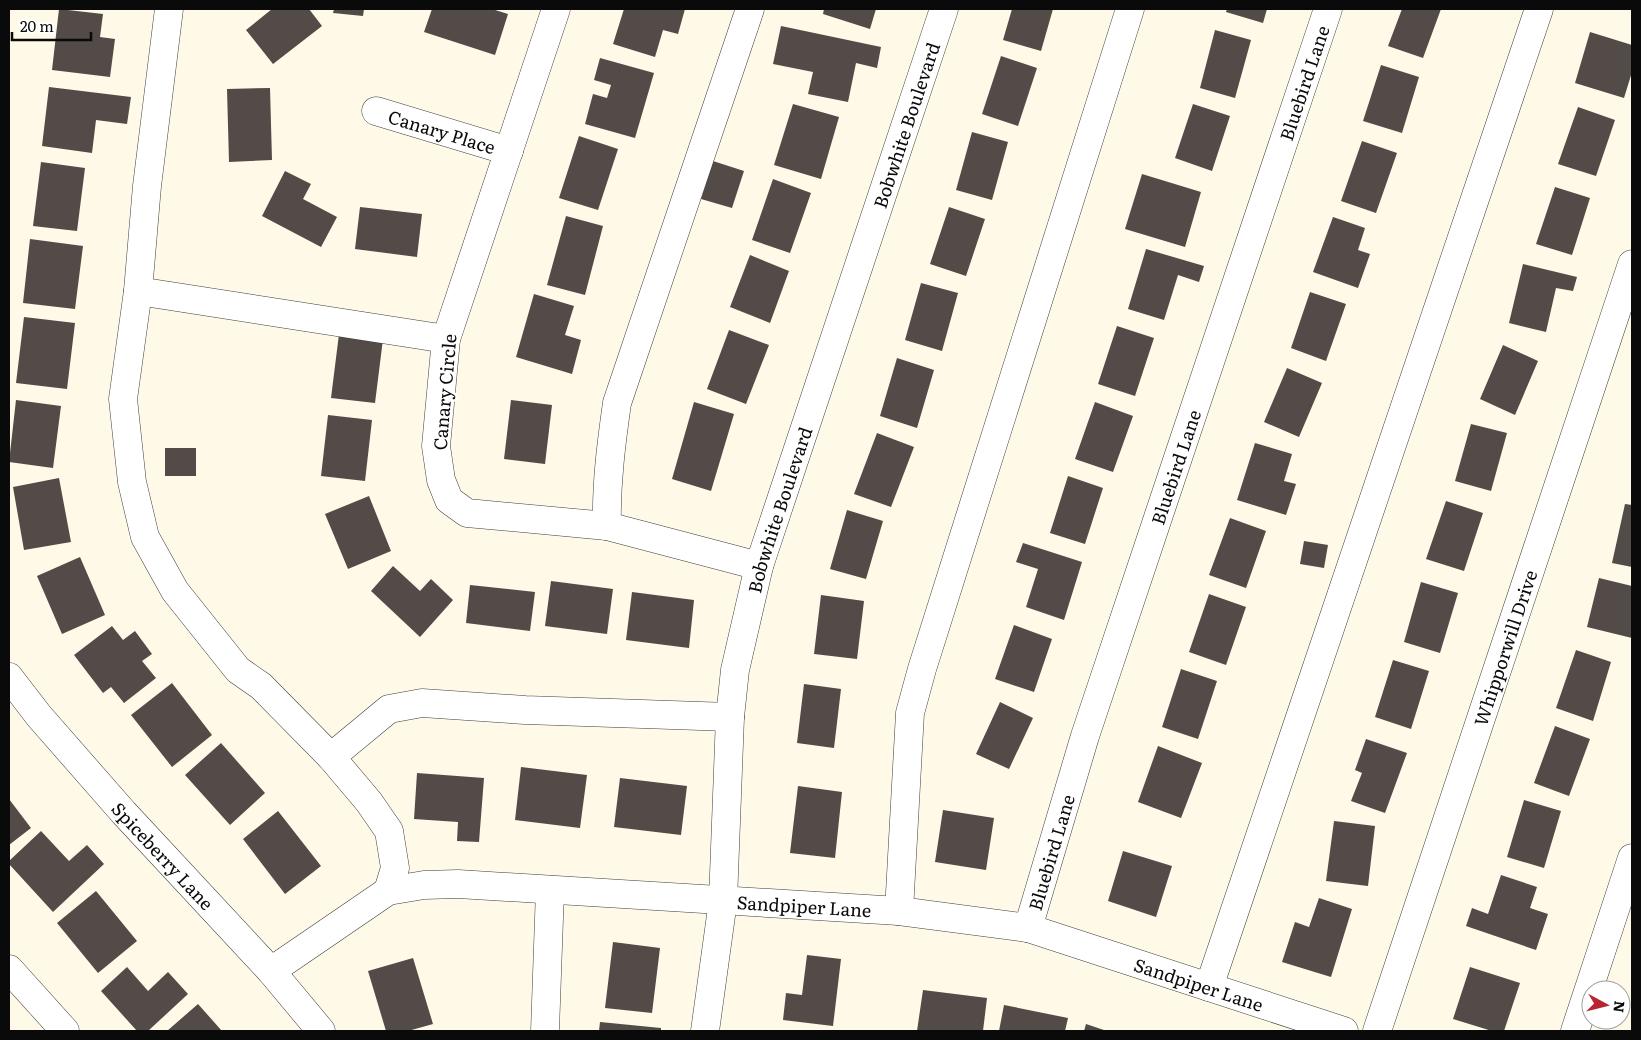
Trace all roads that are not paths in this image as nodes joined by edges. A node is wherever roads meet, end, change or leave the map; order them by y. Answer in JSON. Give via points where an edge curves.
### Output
{"nodes":[{"id":1,"x":168,"y":9,"type":"edge"},
{"id":2,"x":556,"y":9,"type":"edge"},
{"id":3,"x":750,"y":9,"type":"edge"},
{"id":4,"x":944,"y":9,"type":"edge"},
{"id":5,"x":1130,"y":9,"type":"edge"},
{"id":6,"x":1328,"y":9,"type":"edge"},
{"id":7,"x":1539,"y":9,"type":"edge"},
{"id":8,"x":376,"y":111,"type":"dead end"},
{"id":9,"x":508,"y":151,"type":"junction"},
{"id":10,"x":1632,"y":264,"type":"edge"},
{"id":11,"x":138,"y":291,"type":"junction"},
{"id":12,"x":446,"y":339,"type":"junction"},
{"id":13,"x":607,"y":526,"type":"junction"},
{"id":14,"x":759,"y":566,"type":"junction"},
{"id":15,"x":9,"y":677,"type":"edge"},
{"id":16,"x":730,"y":718,"type":"junction"},
{"id":17,"x":331,"y":757,"type":"junction"},
{"id":18,"x":1632,"y":858,"type":"edge"},
{"id":19,"x":550,"y":890,"type":"junction"},
{"id":20,"x":388,"y":891,"type":"junction"},
{"id":21,"x":723,"y":901,"type":"junction"},
{"id":22,"x":899,"y":911,"type":"junction"},
{"id":23,"x":1028,"y":928,"type":"junction"},
{"id":24,"x":9,"y":970,"type":"edge"},
{"id":25,"x":272,"y":971,"type":"junction"},
{"id":26,"x":1210,"y":988,"type":"junction"},
{"id":27,"x":65,"y":1031,"type":"edge"},
{"id":28,"x":322,"y":1031,"type":"edge"},
{"id":29,"x":545,"y":1031,"type":"edge"},
{"id":30,"x":705,"y":1031,"type":"edge"},
{"id":31,"x":1344,"y":1031,"type":"edge"},
{"id":32,"x":1377,"y":1031,"type":"edge"},
{"id":33,"x":1575,"y":1031,"type":"edge"}],
"edges":[{"from":1,"to":11,"type":"street"},
{"from":2,"to":9,"type":"street","name":"Canary Circle"},
{"from":3,"to":13,"type":"street","via":[[617,404],[606,499]]},
{"from":4,"to":14,"type":"street","name":"Bobwhite Boulevard"},
{"from":5,"to":22,"type":"street","via":[[910,714]]},
{"from":6,"to":23,"type":"street","name":"Bluebird Lane","via":[[1085,736]]},
{"from":7,"to":26,"type":"street"},
{"from":8,"to":9,"type":"street","name":"Canary Place"},
{"from":9,"to":12,"type":"street","name":"Canary Circle"},
{"from":10,"to":32,"type":"street","name":"Whipporwill Drive"},
{"from":11,"to":12,"type":"street"},
{"from":11,"to":17,"type":"street","via":[[123,399],[132,482],[145,537],[176,591],[238,670],[261,686]]},
{"from":12,"to":13,"type":"street","name":"Canary Circle","via":[[436,446],[441,480],[449,500],[467,514]]},
{"from":13,"to":14,"type":"street","name":"Canary Circle"},
{"from":14,"to":16,"type":"street","name":"Bobwhite Boulevard","via":[[735,670]]},
{"from":15,"to":25,"type":"street","name":"Spiceberry Lane","via":[[124,813]]},
{"from":16,"to":17,"type":"street","via":[[525,710],[422,702],[389,708]]},
{"from":16,"to":21,"type":"street","name":"Bobwhite Boulevard"},
{"from":17,"to":20,"type":"street","via":[[389,831],[395,868]]},
{"from":18,"to":33,"type":"street"},
{"from":19,"to":20,"type":"street","name":"Sandpiper Lane","via":[[458,884]]},
{"from":19,"to":21,"type":"street","name":"Sandpiper Lane"},
{"from":19,"to":29,"type":"street"},
{"from":20,"to":25,"type":"street","name":"Sandpiper Lane"},
{"from":21,"to":22,"type":"street","name":"Sandpiper Lane"},
{"from":21,"to":30,"type":"street","name":"Bobwhite Boulevard"},
{"from":22,"to":23,"type":"street","name":"Sandpiper Lane"},
{"from":23,"to":26,"type":"street","name":"Sandpiper Lane"},
{"from":24,"to":27,"type":"street"},
{"from":25,"to":28,"type":"street","name":"Spiceberry Lane"},
{"from":26,"to":31,"type":"street","name":"Sandpiper Lane"}]}
